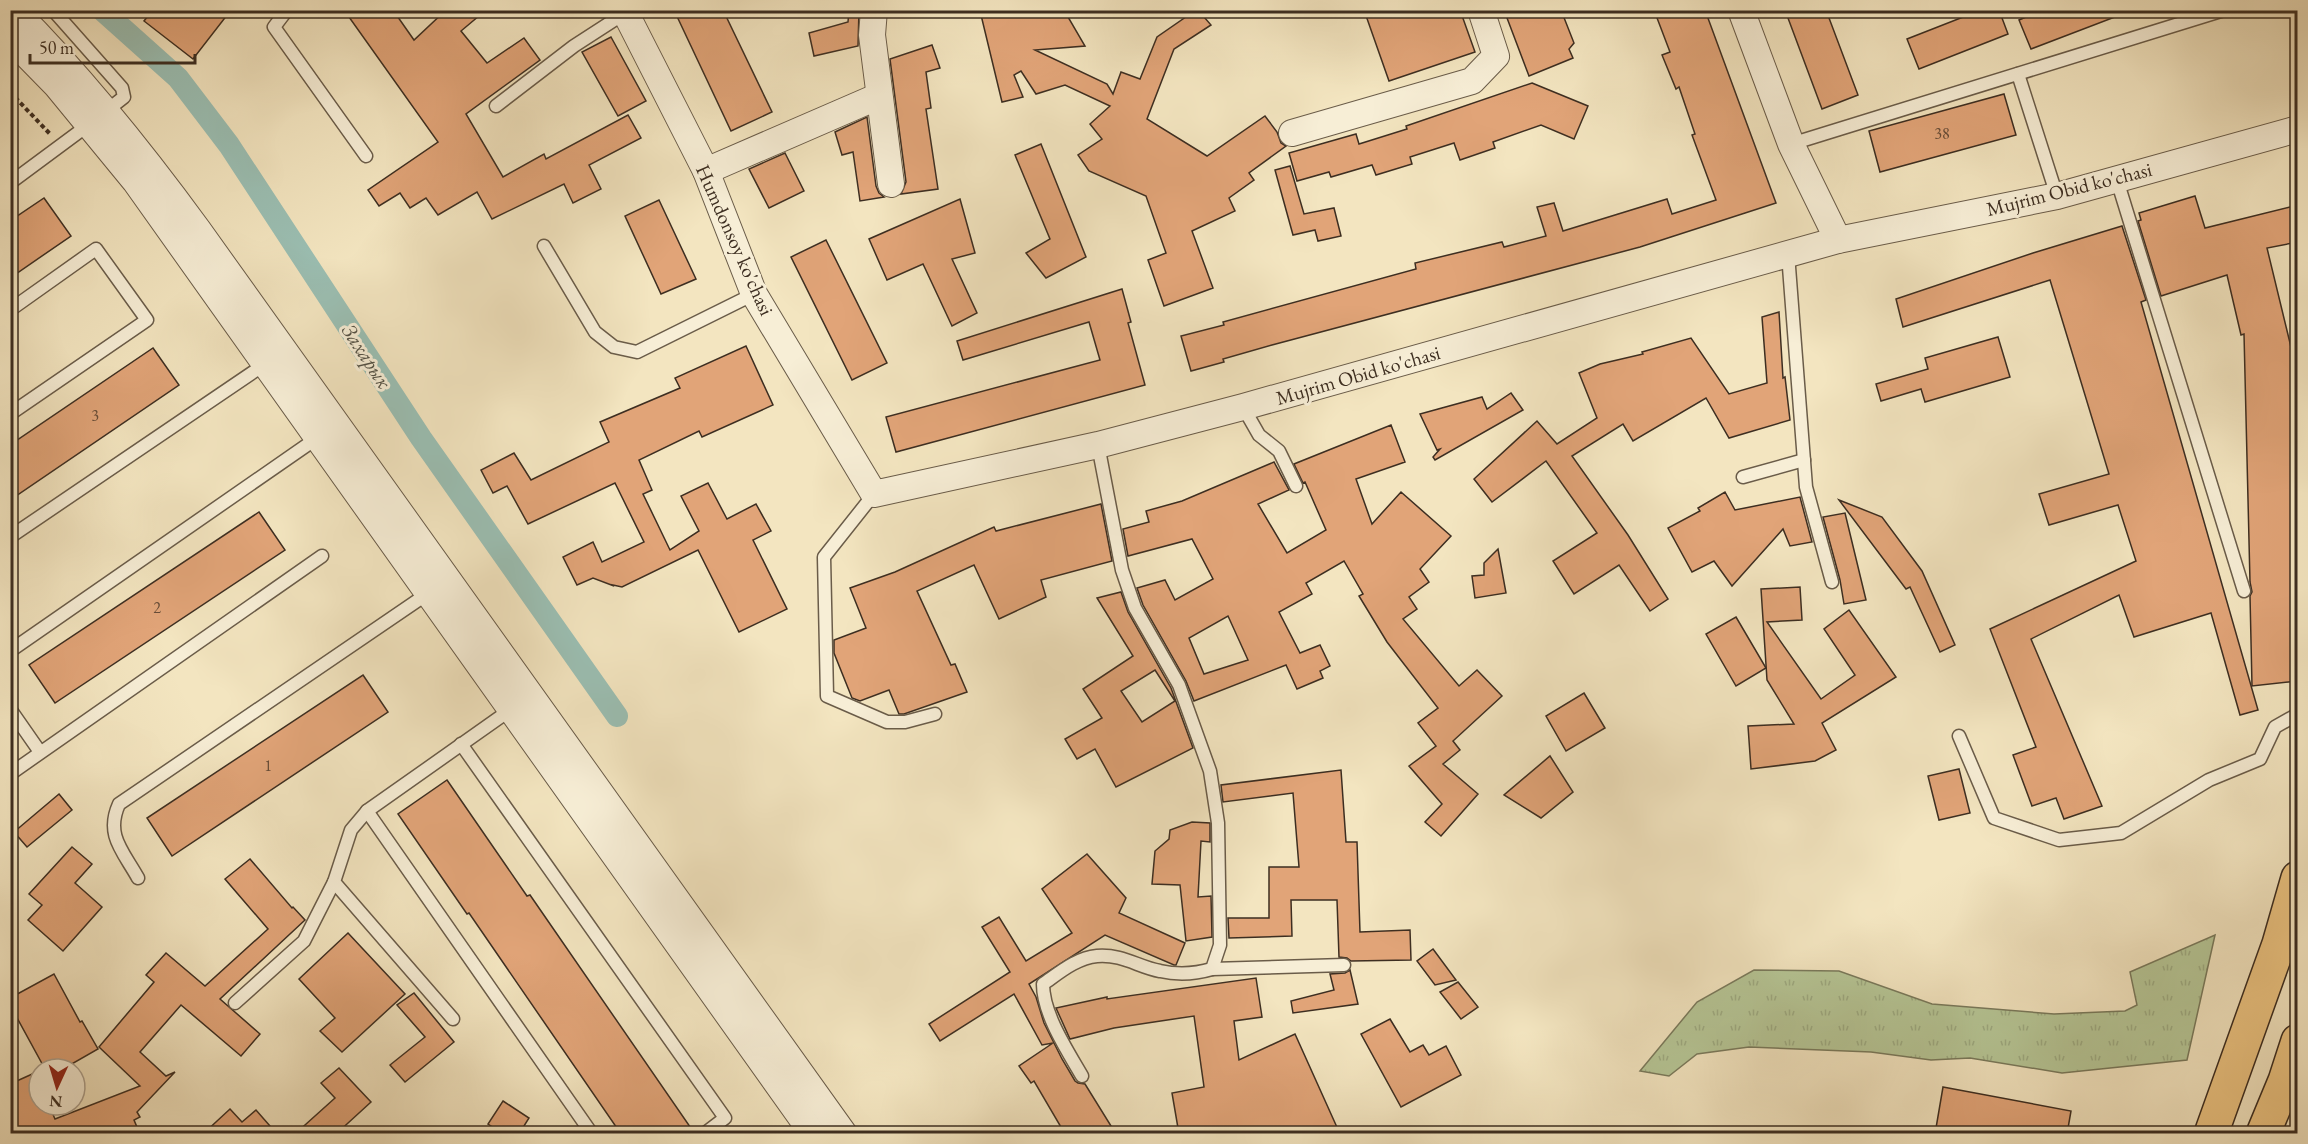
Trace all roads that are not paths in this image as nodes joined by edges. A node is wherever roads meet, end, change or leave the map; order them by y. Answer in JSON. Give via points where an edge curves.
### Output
{"nodes":[{"id":1,"x":53,"y":10,"type":"edge"},
{"id":2,"x":287,"y":10,"type":"edge"},
{"id":3,"x":874,"y":10,"type":"edge"},
{"id":4,"x":1481,"y":10,"type":"edge"},
{"id":5,"x":1741,"y":10,"type":"edge"},
{"id":6,"x":2224,"y":10,"type":"edge"},
{"id":7,"x":14,"y":11,"type":"edge"},
{"id":8,"x":625,"y":12,"type":"edge"},
{"id":9,"x":10,"y":38,"type":"edge"},
{"id":10,"x":2018,"y":74,"type":"junction"},
{"id":11,"x":879,"y":96,"type":"junction"},
{"id":12,"x":496,"y":106,"type":"dead end"},
{"id":13,"x":98,"y":117,"type":"junction"},
{"id":14,"x":2298,"y":129,"type":"edge"},
{"id":15,"x":1292,"y":133,"type":"dead end"},
{"id":16,"x":1791,"y":144,"type":"junction"},
{"id":17,"x":366,"y":156,"type":"dead end"},
{"id":18,"x":706,"y":171,"type":"junction"},
{"id":19,"x":2117,"y":180,"type":"junction"},
{"id":20,"x":10,"y":183,"type":"edge"},
{"id":21,"x":891,"y":184,"type":"dead end"},
{"id":22,"x":2056,"y":196,"type":"junction"},
{"id":23,"x":1838,"y":240,"type":"junction"},
{"id":24,"x":544,"y":246,"type":"dead end"},
{"id":25,"x":1788,"y":254,"type":"junction"},
{"id":26,"x":754,"y":294,"type":"junction"},
{"id":27,"x":10,"y":310,"type":"edge"},
{"id":28,"x":275,"y":358,"type":"junction"},
{"id":29,"x":1243,"y":407,"type":"junction"},
{"id":30,"x":10,"y":414,"type":"edge"},
{"id":31,"x":327,"y":431,"type":"junction"},
{"id":32,"x":1098,"y":445,"type":"junction"},
{"id":33,"x":1804,"y":460,"type":"junction"},
{"id":34,"x":1743,"y":477,"type":"dead end"},
{"id":35,"x":1296,"y":486,"type":"dead end"},
{"id":36,"x":874,"y":495,"type":"junction"},
{"id":37,"x":10,"y":537,"type":"edge"},
{"id":38,"x":322,"y":556,"type":"dead end"},
{"id":39,"x":449,"y":579,"type":"junction"},
{"id":40,"x":1832,"y":582,"type":"dead end"},
{"id":41,"x":2244,"y":591,"type":"dead end"},
{"id":42,"x":428,"y":594,"type":"junction"},
{"id":43,"x":10,"y":651,"type":"edge"},
{"id":44,"x":532,"y":694,"type":"junction"},
{"id":45,"x":10,"y":709,"type":"edge"},
{"id":46,"x":510,"y":710,"type":"junction"},
{"id":47,"x":935,"y":714,"type":"dead end"},
{"id":48,"x":2298,"y":714,"type":"edge"},
{"id":49,"x":1959,"y":736,"type":"dead end"},
{"id":50,"x":461,"y":744,"type":"junction"},
{"id":51,"x":39,"y":752,"type":"junction"},
{"id":52,"x":10,"y":774,"type":"edge"},
{"id":53,"x":367,"y":811,"type":"junction"},
{"id":54,"x":138,"y":878,"type":"dead end"},
{"id":55,"x":2298,"y":878,"type":"edge"},
{"id":56,"x":334,"y":882,"type":"junction"},
{"id":57,"x":1344,"y":965,"type":"dead end"},
{"id":58,"x":1212,"y":969,"type":"junction"},
{"id":59,"x":235,"y":1003,"type":"dead end"},
{"id":60,"x":453,"y":1019,"type":"dead end"},
{"id":61,"x":2298,"y":1041,"type":"edge"},
{"id":62,"x":2236,"y":1065,"type":"junction"},
{"id":63,"x":1082,"y":1076,"type":"dead end"},
{"id":64,"x":2285,"y":1081,"type":"junction"},
{"id":65,"x":592,"y":1134,"type":"edge"},
{"id":66,"x":704,"y":1134,"type":"edge"},
{"id":67,"x":813,"y":1134,"type":"edge"},
{"id":68,"x":844,"y":1134,"type":"edge"},
{"id":69,"x":2211,"y":1134,"type":"edge"},
{"id":70,"x":2263,"y":1134,"type":"edge"}],
"edges":[{"from":1,"to":13,"type":"lane","via":[[122,88],[124,97]]},
{"from":2,"to":17,"type":"lane","via":[[274,27]]},
{"from":3,"to":11,"type":"street","via":[[872,35]]},
{"from":4,"to":15,"type":"street","via":[[1496,56],[1472,81]]},
{"from":5,"to":16,"type":"street"},
{"from":6,"to":10,"type":"lane"},
{"from":7,"to":13,"type":"street","via":[[41,38]]},
{"from":8,"to":12,"type":"lane"},
{"from":8,"to":18,"type":"street","name":"Humdonsoy ko'chasi"},
{"from":9,"to":13,"type":"street"},
{"from":10,"to":16,"type":"lane"},
{"from":10,"to":22,"type":"lane"},
{"from":11,"to":18,"type":"street"},
{"from":11,"to":21,"type":"street"},
{"from":13,"to":20,"type":"lane"},
{"from":13,"to":28,"type":"street","via":[[135,181]]},
{"from":14,"to":19,"type":"street","name":"Mujrim Obid ko'chasi"},
{"from":16,"to":23,"type":"street"},
{"from":18,"to":26,"type":"street","name":"Humdonsoy ko'chasi"},
{"from":19,"to":22,"type":"street","name":"Mujrim Obid ko'chasi"},
{"from":19,"to":41,"type":"lane"},
{"from":22,"to":23,"type":"street","name":"Mujrim Obid ko'chasi"},
{"from":23,"to":25,"type":"street","name":"Mujrim Obid ko'chasi"},
{"from":24,"to":26,"type":"lane","via":[[595,333],[625,350],[637,352]]},
{"from":25,"to":29,"type":"street","name":"Mujrim Obid ko'chasi"},
{"from":25,"to":33,"type":"lane"},
{"from":26,"to":36,"type":"street","name":"Humdonsoy ko'chasi"},
{"from":27,"to":30,"type":"lane","via":[[96,249],[147,320]]},
{"from":28,"to":31,"type":"street"},
{"from":28,"to":37,"type":"lane"},
{"from":29,"to":32,"type":"street","name":"Mujrim Obid ko'chasi"},
{"from":29,"to":35,"type":"lane","via":[[1259,435],[1279,451]]},
{"from":31,"to":39,"type":"street"},
{"from":31,"to":42,"type":"street"},
{"from":31,"to":43,"type":"lane"},
{"from":32,"to":36,"type":"street","name":"Mujrim Obid ko'chasi"},
{"from":32,"to":58,"type":"lane","via":[[1131,598],[1179,685],[1210,771],[1218,823],[1220,945]]},
{"from":33,"to":34,"type":"lane"},
{"from":33,"to":40,"type":"lane","via":[[1806,487]]},
{"from":36,"to":47,"type":"lane","via":[[824,557],[827,696],[887,722]]},
{"from":38,"to":51,"type":"lane"},
{"from":39,"to":42,"type":"lane"},
{"from":39,"to":44,"type":"street"},
{"from":42,"to":46,"type":"street"},
{"from":42,"to":54,"type":"lane","via":[[119,804],[112,818],[114,835]]},
{"from":44,"to":46,"type":"lane"},
{"from":44,"to":68,"type":"street"},
{"from":45,"to":51,"type":"lane"},
{"from":46,"to":50,"type":"lane"},
{"from":46,"to":67,"type":"street"},
{"from":48,"to":49,"type":"lane","via":[[2275,727],[2260,759],[2209,780],[2121,833],[2059,840],[1994,818]]},
{"from":50,"to":53,"type":"lane"},
{"from":50,"to":66,"type":"lane","via":[[725,1118]]},
{"from":51,"to":52,"type":"lane"},
{"from":53,"to":56,"type":"lane","via":[[351,830]]},
{"from":53,"to":65,"type":"lane"},
{"from":55,"to":62,"type":"main road"},
{"from":56,"to":59,"type":"lane","via":[[304,941]]},
{"from":56,"to":60,"type":"lane"},
{"from":57,"to":58,"type":"lane"},
{"from":58,"to":63,"type":"lane","via":[[1186,974],[1159,971],[1129,959],[1097,956],[1076,962],[1043,984],[1043,996],[1061,1040]]},
{"from":61,"to":64,"type":"main road"},
{"from":62,"to":64,"type":"main road","via":[[2250,1055],[2266,1056],[2280,1066]]},
{"from":62,"to":69,"type":"main road"},
{"from":64,"to":70,"type":"main road"}]}
